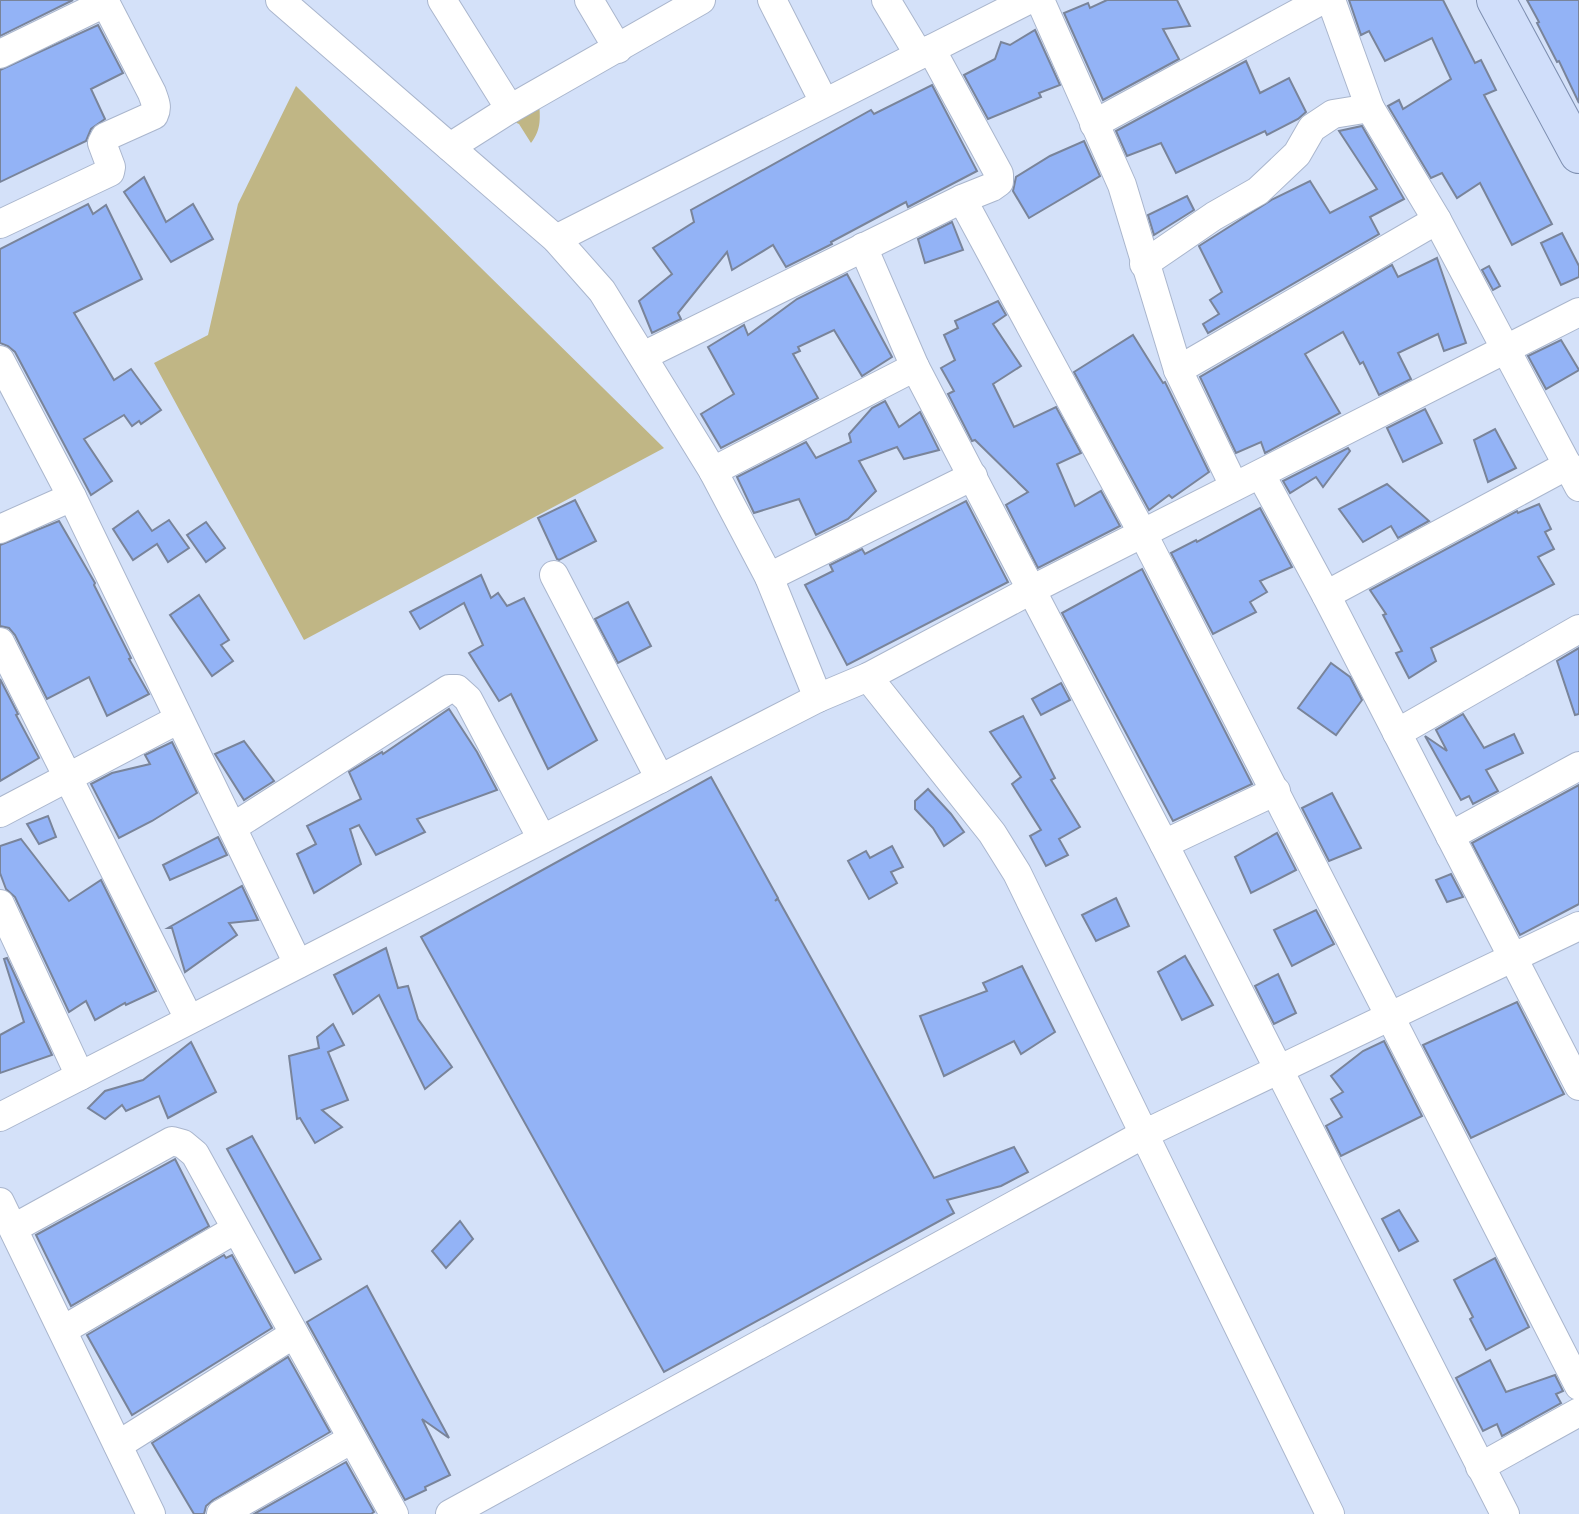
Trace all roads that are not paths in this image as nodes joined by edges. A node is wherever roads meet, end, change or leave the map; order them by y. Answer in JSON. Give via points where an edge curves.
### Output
{"nodes":[{"id":1,"x":280,"y":0,"type":"edge"},
{"id":2,"x":442,"y":0,"type":"edge"},
{"id":3,"x":589,"y":0,"type":"edge"},
{"id":4,"x":701,"y":0,"type":"edge"},
{"id":5,"x":772,"y":0,"type":"edge"},
{"id":6,"x":886,"y":0,"type":"edge"},
{"id":7,"x":1322,"y":0,"type":"edge"},
{"id":8,"x":1331,"y":0,"type":"edge"},
{"id":9,"x":1496,"y":0,"type":"edge"},
{"id":10,"x":104,"y":1,"type":"edge"},
{"id":11,"x":1028,"y":1,"type":"edge"},
{"id":12,"x":618,"y":48,"type":"junction"},
{"id":13,"x":925,"y":52,"type":"junction"},
{"id":14,"x":0,"y":54,"type":"edge"},
{"id":15,"x":824,"y":102,"type":"junction"},
{"id":16,"x":510,"y":108,"type":"junction"},
{"id":17,"x":1370,"y":108,"type":"junction"},
{"id":18,"x":1094,"y":124,"type":"junction"},
{"id":19,"x":450,"y":147,"type":"junction"},
{"id":20,"x":1579,"y":155,"type":"edge"},
{"id":21,"x":962,"y":199,"type":"junction"},
{"id":22,"x":1437,"y":220,"type":"junction"},
{"id":23,"x":0,"y":224,"type":"edge"},
{"id":24,"x":556,"y":239,"type":"junction"},
{"id":25,"x":863,"y":247,"type":"junction"},
{"id":26,"x":1144,"y":264,"type":"junction"},
{"id":27,"x":1579,"y":312,"type":"edge"},
{"id":28,"x":1505,"y":350,"type":"junction"},
{"id":29,"x":643,"y":356,"type":"junction"},
{"id":30,"x":0,"y":360,"type":"edge"},
{"id":31,"x":915,"y":366,"type":"junction"},
{"id":32,"x":1178,"y":370,"type":"junction"},
{"id":33,"x":713,"y":471,"type":"junction"},
{"id":34,"x":1261,"y":475,"type":"junction"},
{"id":35,"x":973,"y":476,"type":"junction"},
{"id":36,"x":1574,"y":476,"type":"edge"},
{"id":37,"x":1234,"y":486,"type":"junction"},
{"id":38,"x":72,"y":497,"type":"junction"},
{"id":39,"x":0,"y":529,"type":"edge"},
{"id":40,"x":1143,"y":534,"type":"junction"},
{"id":41,"x":554,"y":575,"type":"dead end"},
{"id":42,"x":769,"y":577,"type":"junction"},
{"id":43,"x":1031,"y":590,"type":"junction"},
{"id":44,"x":1326,"y":595,"type":"junction"},
{"id":45,"x":1579,"y":629,"type":"edge"},
{"id":46,"x":0,"y":642,"type":"edge"},
{"id":47,"x":868,"y":677,"type":"junction"},
{"id":48,"x":818,"y":698,"type":"junction"},
{"id":49,"x":179,"y":719,"type":"junction"},
{"id":50,"x":1397,"y":733,"type":"junction"},
{"id":51,"x":1579,"y":766,"type":"edge"},
{"id":52,"x":69,"y":776,"type":"junction"},
{"id":53,"x":660,"y":779,"type":"junction"},
{"id":54,"x":1276,"y":791,"type":"junction"},
{"id":55,"x":0,"y":813,"type":"edge"},
{"id":56,"x":233,"y":827,"type":"junction"},
{"id":57,"x":1450,"y":836,"type":"junction"},
{"id":58,"x":542,"y":839,"type":"junction"},
{"id":59,"x":1164,"y":844,"type":"junction"},
{"id":60,"x":0,"y":904,"type":"edge"},
{"id":61,"x":1579,"y":926,"type":"edge"},
{"id":62,"x":1512,"y":958,"type":"junction"},
{"id":63,"x":298,"y":964,"type":"junction"},
{"id":64,"x":1390,"y":1016,"type":"junction"},
{"id":65,"x":189,"y":1020,"type":"junction"},
{"id":66,"x":1279,"y":1069,"type":"junction"},
{"id":67,"x":80,"y":1076,"type":"junction"},
{"id":68,"x":1578,"y":1082,"type":"edge"},
{"id":69,"x":0,"y":1116,"type":"edge"},
{"id":70,"x":1144,"y":1134,"type":"junction"},
{"id":71,"x":0,"y":1202,"type":"edge"},
{"id":72,"x":14,"y":1228,"type":"junction"},
{"id":73,"x":236,"y":1229,"type":"junction"},
{"id":74,"x":62,"y":1330,"type":"junction"},
{"id":75,"x":294,"y":1334,"type":"junction"},
{"id":76,"x":1579,"y":1386,"type":"edge"},
{"id":77,"x":1579,"y":1412,"type":"edge"},
{"id":78,"x":352,"y":1439,"type":"junction"},
{"id":79,"x":118,"y":1445,"type":"junction"},
{"id":80,"x":1480,"y":1467,"type":"junction"},
{"id":81,"x":1501,"y":1513,"type":"edge"},
{"id":82,"x":151,"y":1514,"type":"edge"},
{"id":83,"x":221,"y":1514,"type":"edge"},
{"id":84,"x":394,"y":1514,"type":"edge"},
{"id":85,"x":450,"y":1514,"type":"edge"},
{"id":86,"x":1330,"y":1514,"type":"edge"}],
"edges":[{"from":1,"to":19,"type":"street"},
{"from":2,"to":16,"type":"street"},
{"from":3,"to":12,"type":"street"},
{"from":4,"to":12,"type":"street"},
{"from":5,"to":15,"type":"street"},
{"from":6,"to":13,"type":"street"},
{"from":7,"to":18,"type":"street"},
{"from":8,"to":17,"type":"street"},
{"from":9,"to":20,"type":"main road"},
{"from":10,"to":14,"type":"street"},
{"from":10,"to":23,"type":"street","via":[[152,93],[154,115],[105,137],[102,143],[110,172]]},
{"from":11,"to":13,"type":"street"},
{"from":11,"to":18,"type":"street"},
{"from":12,"to":16,"type":"street"},
{"from":13,"to":15,"type":"street"},
{"from":13,"to":21,"type":"street","via":[[999,174],[999,182],[992,187]]},
{"from":15,"to":24,"type":"street"},
{"from":16,"to":19,"type":"street"},
{"from":17,"to":22,"type":"street"},
{"from":17,"to":26,"type":"street","via":[[1333,114],[1312,128],[1297,154],[1258,191]]},
{"from":18,"to":26,"type":"street","via":[[1122,185]]},
{"from":19,"to":24,"type":"street"},
{"from":21,"to":25,"type":"street"},
{"from":21,"to":40,"type":"street"},
{"from":22,"to":28,"type":"street"},
{"from":22,"to":32,"type":"street"},
{"from":24,"to":29,"type":"street","via":[[602,291]]},
{"from":25,"to":29,"type":"street"},
{"from":25,"to":31,"type":"street"},
{"from":26,"to":32,"type":"street"},
{"from":27,"to":28,"type":"street"},
{"from":28,"to":34,"type":"street"},
{"from":28,"to":36,"type":"street"},
{"from":29,"to":33,"type":"street"},
{"from":30,"to":38,"type":"street"},
{"from":31,"to":33,"type":"street"},
{"from":31,"to":35,"type":"street"},
{"from":32,"to":37,"type":"street"},
{"from":33,"to":42,"type":"street"},
{"from":34,"to":37,"type":"street"},
{"from":34,"to":44,"type":"street"},
{"from":35,"to":42,"type":"street"},
{"from":35,"to":43,"type":"street"},
{"from":36,"to":44,"type":"street"},
{"from":37,"to":40,"type":"street"},
{"from":38,"to":39,"type":"street"},
{"from":38,"to":49,"type":"street"},
{"from":40,"to":43,"type":"street"},
{"from":40,"to":54,"type":"street"},
{"from":41,"to":53,"type":"street"},
{"from":42,"to":48,"type":"street"},
{"from":43,"to":47,"type":"street"},
{"from":43,"to":59,"type":"street"},
{"from":44,"to":50,"type":"street"},
{"from":45,"to":50,"type":"street"},
{"from":46,"to":52,"type":"street"},
{"from":47,"to":48,"type":"street"},
{"from":47,"to":70,"type":"street","via":[[992,833],[1017,873]]},
{"from":48,"to":53,"type":"street"},
{"from":49,"to":52,"type":"street"},
{"from":49,"to":56,"type":"street"},
{"from":50,"to":57,"type":"street"},
{"from":51,"to":57,"type":"street"},
{"from":52,"to":55,"type":"street"},
{"from":52,"to":65,"type":"street"},
{"from":53,"to":58,"type":"street"},
{"from":54,"to":59,"type":"street"},
{"from":54,"to":64,"type":"street"},
{"from":56,"to":58,"type":"street","via":[[449,689],[457,689],[468,699]]},
{"from":56,"to":63,"type":"street"},
{"from":57,"to":62,"type":"street"},
{"from":58,"to":63,"type":"street"},
{"from":59,"to":66,"type":"street"},
{"from":60,"to":67,"type":"street"},
{"from":61,"to":62,"type":"street"},
{"from":62,"to":64,"type":"street"},
{"from":62,"to":68,"type":"street"},
{"from":63,"to":65,"type":"street"},
{"from":64,"to":66,"type":"street"},
{"from":64,"to":76,"type":"street"},
{"from":65,"to":67,"type":"street"},
{"from":66,"to":70,"type":"street"},
{"from":66,"to":80,"type":"street"},
{"from":67,"to":69,"type":"street"},
{"from":70,"to":85,"type":"street"},
{"from":70,"to":86,"type":"street"},
{"from":71,"to":72,"type":"street"},
{"from":72,"to":73,"type":"street","via":[[172,1141],[195,1154]]},
{"from":72,"to":74,"type":"street"},
{"from":73,"to":74,"type":"street"},
{"from":73,"to":75,"type":"street"},
{"from":74,"to":79,"type":"street"},
{"from":75,"to":78,"type":"street"},
{"from":75,"to":79,"type":"street"},
{"from":77,"to":80,"type":"street"},
{"from":78,"to":83,"type":"street"},
{"from":78,"to":84,"type":"street"},
{"from":79,"to":82,"type":"street"},
{"from":80,"to":81,"type":"street"}]}
